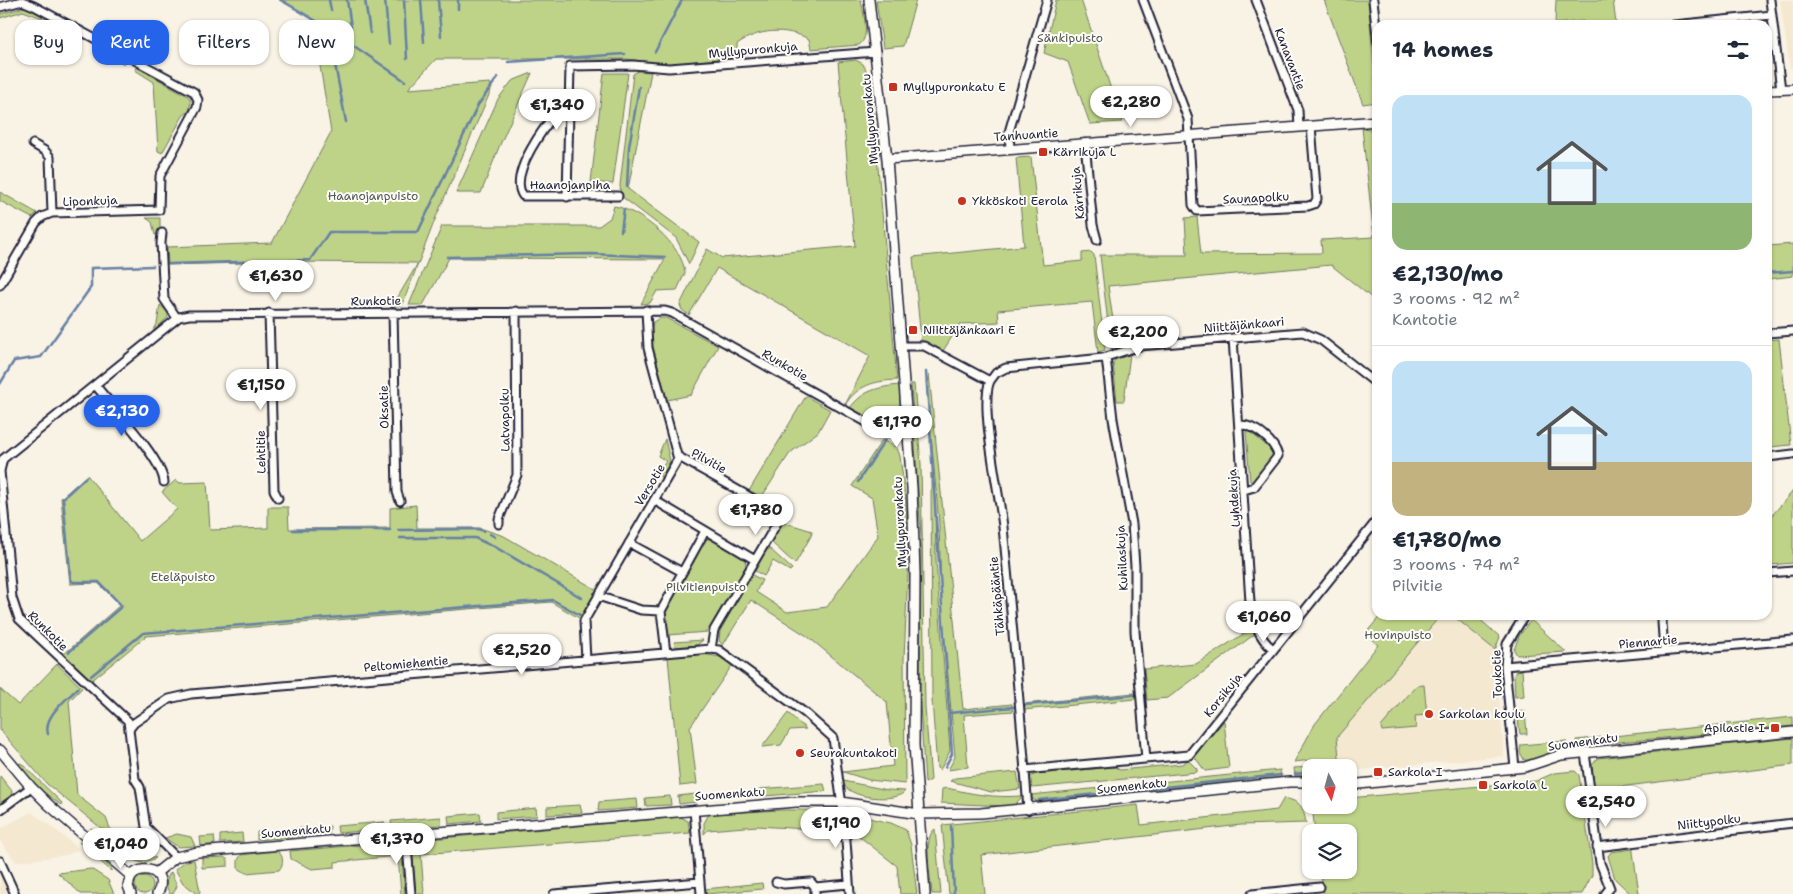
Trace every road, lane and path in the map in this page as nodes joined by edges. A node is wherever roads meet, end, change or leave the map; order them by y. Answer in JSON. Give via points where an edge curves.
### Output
{"nodes":[{"id":1,"x":869,"y":0,"type":"edge"},
{"id":2,"x":1047,"y":0,"type":"edge"},
{"id":3,"x":1143,"y":0,"type":"edge"},
{"id":4,"x":1256,"y":0,"type":"edge"},
{"id":5,"x":1373,"y":0,"type":"edge"},
{"id":6,"x":1770,"y":0,"type":"edge"},
{"id":7,"x":0,"y":7,"type":"edge"},
{"id":8,"x":1772,"y":15,"type":"junction"},
{"id":9,"x":1375,"y":20,"type":"edge"},
{"id":10,"x":1723,"y":20,"type":"edge"},
{"id":11,"x":876,"y":52,"type":"junction"},
{"id":12,"x":1793,"y":89,"type":"edge"},
{"id":13,"x":1772,"y":90,"type":"edge"},
{"id":14,"x":1781,"y":90,"type":"junction"},
{"id":15,"x":568,"y":105,"type":"junction"},
{"id":16,"x":1372,"y":121,"type":"edge"},
{"id":17,"x":1311,"y":126,"type":"junction"},
{"id":18,"x":1300,"y":127,"type":"junction"},
{"id":19,"x":1188,"y":136,"type":"junction"},
{"id":20,"x":1084,"y":143,"type":"junction"},
{"id":21,"x":33,"y":144,"type":"dead end"},
{"id":22,"x":1010,"y":149,"type":"junction"},
{"id":23,"x":887,"y":158,"type":"junction"},
{"id":24,"x":618,"y":196,"type":"dead end"},
{"id":25,"x":567,"y":197,"type":"junction"},
{"id":26,"x":52,"y":213,"type":"junction"},
{"id":27,"x":162,"y":233,"type":"dead end"},
{"id":28,"x":1097,"y":240,"type":"dead end"},
{"id":29,"x":0,"y":284,"type":"edge"},
{"id":30,"x":646,"y":310,"type":"junction"},
{"id":31,"x":516,"y":311,"type":"junction"},
{"id":32,"x":393,"y":312,"type":"junction"},
{"id":33,"x":269,"y":314,"type":"junction"},
{"id":34,"x":176,"y":318,"type":"junction"},
{"id":35,"x":1793,"y":331,"type":"edge"},
{"id":36,"x":1772,"y":333,"type":"edge"},
{"id":37,"x":1233,"y":338,"type":"junction"},
{"id":38,"x":902,"y":346,"type":"junction"},
{"id":39,"x":1106,"y":357,"type":"junction"},
{"id":40,"x":1372,"y":380,"type":"edge"},
{"id":41,"x":990,"y":381,"type":"junction"},
{"id":42,"x":96,"y":386,"type":"junction"},
{"id":43,"x":1240,"y":425,"type":"junction"},
{"id":44,"x":908,"y":431,"type":"junction"},
{"id":45,"x":1793,"y":454,"type":"edge"},
{"id":46,"x":1772,"y":456,"type":"edge"},
{"id":47,"x":679,"y":457,"type":"junction"},
{"id":48,"x":2,"y":458,"type":"edge"},
{"id":49,"x":164,"y":482,"type":"dead end"},
{"id":50,"x":1244,"y":490,"type":"junction"},
{"id":51,"x":278,"y":498,"type":"dead end"},
{"id":52,"x":654,"y":500,"type":"junction"},
{"id":53,"x":400,"y":501,"type":"dead end"},
{"id":54,"x":499,"y":524,"type":"dead end"},
{"id":55,"x":1372,"y":526,"type":"edge"},
{"id":56,"x":705,"y":531,"type":"junction"},
{"id":57,"x":629,"y":543,"type":"junction"},
{"id":58,"x":755,"y":560,"type":"junction"},
{"id":59,"x":1793,"y":571,"type":"edge"},
{"id":60,"x":682,"y":572,"type":"junction"},
{"id":61,"x":1772,"y":573,"type":"edge"},
{"id":62,"x":598,"y":596,"type":"junction"},
{"id":63,"x":661,"y":611,"type":"junction"},
{"id":64,"x":1522,"y":620,"type":"edge"},
{"id":65,"x":1663,"y":620,"type":"edge"},
{"id":66,"x":1793,"y":640,"type":"edge"},
{"id":67,"x":711,"y":649,"type":"junction"},
{"id":68,"x":1273,"y":649,"type":"junction"},
{"id":69,"x":1664,"y":651,"type":"junction"},
{"id":70,"x":666,"y":653,"type":"junction"},
{"id":71,"x":586,"y":660,"type":"junction"},
{"id":72,"x":1505,"y":666,"type":"junction"},
{"id":73,"x":130,"y":728,"type":"junction"},
{"id":74,"x":1793,"y":732,"type":"edge"},
{"id":75,"x":0,"y":750,"type":"edge"},
{"id":76,"x":1585,"y":753,"type":"junction"},
{"id":77,"x":1146,"y":759,"type":"junction"},
{"id":78,"x":1515,"y":768,"type":"junction"},
{"id":79,"x":1024,"y":770,"type":"junction"},
{"id":80,"x":1302,"y":782,"type":"edge"},
{"id":81,"x":1358,"y":784,"type":"edge"},
{"id":82,"x":31,"y":788,"type":"junction"},
{"id":83,"x":841,"y":802,"type":"junction"},
{"id":84,"x":0,"y":810,"type":"edge"},
{"id":85,"x":694,"y":810,"type":"junction"},
{"id":86,"x":1028,"y":810,"type":"junction"},
{"id":87,"x":919,"y":814,"type":"junction"},
{"id":88,"x":1793,"y":823,"type":"edge"},
{"id":89,"x":406,"y":834,"type":"junction"},
{"id":90,"x":1597,"y":847,"type":"junction"},
{"id":91,"x":176,"y":857,"type":"junction"},
{"id":92,"x":0,"y":861,"type":"edge"},
{"id":93,"x":156,"y":873,"type":"junction"},
{"id":94,"x":131,"y":876,"type":"junction"},
{"id":95,"x":700,"y":882,"type":"junction"},
{"id":96,"x":776,"y":882,"type":"dead end"},
{"id":97,"x":849,"y":884,"type":"junction"},
{"id":98,"x":1320,"y":888,"type":"dead end"},
{"id":99,"x":1610,"y":888,"type":"junction"},
{"id":100,"x":815,"y":890,"type":"edge"},
{"id":101,"x":15,"y":894,"type":"edge"},
{"id":102,"x":131,"y":894,"type":"edge"},
{"id":103,"x":157,"y":894,"type":"edge"},
{"id":104,"x":411,"y":894,"type":"edge"},
{"id":105,"x":554,"y":894,"type":"edge"},
{"id":106,"x":701,"y":894,"type":"edge"},
{"id":107,"x":850,"y":894,"type":"edge"},
{"id":108,"x":925,"y":894,"type":"edge"},
{"id":109,"x":1252,"y":894,"type":"edge"},
{"id":110,"x":1605,"y":894,"type":"edge"},
{"id":111,"x":1617,"y":894,"type":"edge"}],
"edges":[{"from":1,"to":11,"type":"street","name":"Myllypuronkatu"},
{"from":2,"to":22,"type":"street","via":[[1009,132]]},
{"from":3,"to":19,"type":"street","via":[[1186,111]]},
{"from":4,"to":18,"type":"street","name":"Kanavantie","via":[[1298,110]]},
{"from":5,"to":9,"type":"street"},
{"from":6,"to":8,"type":"street"},
{"from":7,"to":26,"type":"street","name":"Liponkuja","via":[[22,1],[34,6],[198,95],[197,107],[160,176],[159,210]]},
{"from":8,"to":10,"type":"street"},
{"from":8,"to":14,"type":"street"},
{"from":11,"to":15,"type":"street","name":"Myllypuronkuja","via":[[669,68],[570,66]]},
{"from":11,"to":23,"type":"street","name":"Myllypuronkatu"},
{"from":12,"to":14,"type":"street"},
{"from":13,"to":14,"type":"street"},
{"from":15,"to":25,"type":"street"},
{"from":15,"to":25,"type":"street","name":"Haanojanpiha","via":[[562,105],[532,148],[521,172],[520,192],[523,196]]},
{"from":16,"to":17,"type":"street","name":"Tanhuantie"},
{"from":17,"to":18,"type":"street","name":"Tanhuantie"},
{"from":17,"to":19,"type":"street","name":"Saunapolku","via":[[1317,199],[1308,206],[1197,211],[1193,205]]},
{"from":18,"to":19,"type":"street","name":"Tanhuantie"},
{"from":19,"to":20,"type":"street","name":"Tanhuantie"},
{"from":20,"to":22,"type":"street","name":"Tanhuantie"},
{"from":20,"to":28,"type":"street","name":"Kärrikuja","via":[[1092,225]]},
{"from":21,"to":26,"type":"street","via":[[50,158]]},
{"from":22,"to":23,"type":"street","name":"Tanhuantie"},
{"from":23,"to":38,"type":"street","name":"Myllypuronkatu"},
{"from":24,"to":25,"type":"street","name":"Haanojanpiha"},
{"from":26,"to":29,"type":"street","name":"Liponkuja","via":[[36,223]]},
{"from":27,"to":34,"type":"street","via":[[164,299]]},
{"from":30,"to":31,"type":"street","name":"Runkotie"},
{"from":30,"to":44,"type":"street","name":"Runkotie","via":[[672,313],[875,427],[890,432]]},
{"from":30,"to":47,"type":"street","name":"Versotie","via":[[648,348]]},
{"from":31,"to":32,"type":"street","name":"Runkotie"},
{"from":31,"to":54,"type":"street","name":"Latvapolku","via":[[517,475]]},
{"from":32,"to":33,"type":"street","name":"Runkotie"},
{"from":32,"to":53,"type":"street","name":"Oksatie","via":[[396,492]]},
{"from":33,"to":34,"type":"street","name":"Runkotie"},
{"from":33,"to":51,"type":"street","name":"Lehtitie","via":[[274,490]]},
{"from":34,"to":42,"type":"street","name":"Runkotie"},
{"from":35,"to":36,"type":"street"},
{"from":37,"to":39,"type":"street","name":"Niittäjänkaari","via":[[1140,346]]},
{"from":37,"to":40,"type":"street","name":"Niittäjänkaari","via":[[1307,333],[1321,340]]},
{"from":37,"to":43,"type":"street","name":"Lyhdekuja"},
{"from":38,"to":41,"type":"street","via":[[924,346]]},
{"from":38,"to":44,"type":"street","name":"Myllypuronkatu"},
{"from":39,"to":41,"type":"street","name":"Niittäjänkaari","via":[[1011,367],[999,371]]},
{"from":39,"to":77,"type":"street","name":"Kuhilaskuja","via":[[1132,524],[1135,630]]},
{"from":41,"to":79,"type":"street","name":"Tähkäpääntie","via":[[988,416],[1003,524]]},
{"from":42,"to":48,"type":"street","name":"Runkotie"},
{"from":42,"to":49,"type":"street","via":[[154,460]]},
{"from":43,"to":50,"type":"street","name":"Lyhdekuja"},
{"from":43,"to":50,"type":"street","via":[[1248,425],[1271,442],[1278,456],[1254,488]]},
{"from":44,"to":87,"type":"street","name":"Myllypuronkatu","via":[[915,554],[913,726]]},
{"from":45,"to":46,"type":"street"},
{"from":47,"to":52,"type":"street","name":"Versotie"},
{"from":47,"to":58,"type":"street","name":"Pilvitie","via":[[775,512],[777,523]]},
{"from":48,"to":73,"type":"street","name":"Runkotie","via":[[0,471],[12,598],[19,619],[126,718]]},
{"from":50,"to":68,"type":"street","name":"Lyhdekuja","via":[[1253,614],[1263,639]]},
{"from":52,"to":56,"type":"street"},
{"from":52,"to":57,"type":"street","name":"Versotie"},
{"from":55,"to":68,"type":"street","name":"Korsikuja"},
{"from":56,"to":58,"type":"street"},
{"from":56,"to":60,"type":"street"},
{"from":57,"to":60,"type":"street"},
{"from":57,"to":62,"type":"street","name":"Versotie"},
{"from":58,"to":67,"type":"street","name":"Pilvitie","via":[[714,630]]},
{"from":59,"to":61,"type":"street"},
{"from":60,"to":63,"type":"street"},
{"from":62,"to":63,"type":"street","via":[[641,610]]},
{"from":62,"to":71,"type":"street","name":"Versotie","via":[[584,621]]},
{"from":63,"to":70,"type":"street"},
{"from":64,"to":72,"type":"street","name":"Toukotie","via":[[1507,644]]},
{"from":65,"to":69,"type":"street"},
{"from":66,"to":69,"type":"street","name":"Piennartie"},
{"from":67,"to":70,"type":"street","name":"Peltomiehentie"},
{"from":67,"to":83,"type":"street","name":"Peltomiehentie","via":[[727,654],[830,734],[834,741]]},
{"from":68,"to":77,"type":"street","name":"Korsikuja","via":[[1189,755]]},
{"from":69,"to":72,"type":"street","name":"Piennartie"},
{"from":70,"to":71,"type":"street","name":"Peltomiehentie"},
{"from":71,"to":73,"type":"street","name":"Peltomiehentie","via":[[181,696],[165,701]]},
{"from":72,"to":78,"type":"street","name":"Toukotie"},
{"from":73,"to":91,"type":"street","via":[[144,824]]},
{"from":74,"to":76,"type":"street","name":"Suomenkatu"},
{"from":75,"to":82,"type":"street"},
{"from":76,"to":78,"type":"street","name":"Suomenkatu","via":[[1561,755]]},
{"from":76,"to":90,"type":"street"},
{"from":77,"to":79,"type":"street","name":"Korsikuja"},
{"from":78,"to":81,"type":"street","name":"Suomenkatu"},
{"from":79,"to":86,"type":"street","name":"Tähkäpääntie"},
{"from":80,"to":86,"type":"street","name":"Suomenkatu"},
{"from":82,"to":84,"type":"street"},
{"from":82,"to":94,"type":"street"},
{"from":83,"to":85,"type":"street","name":"Suomenkatu"},
{"from":83,"to":87,"type":"street","name":"Suomenkatu"},
{"from":83,"to":97,"type":"street","name":"Peltomiehentie"},
{"from":85,"to":89,"type":"street","name":"Suomenkatu"},
{"from":85,"to":95,"type":"street"},
{"from":86,"to":87,"type":"street","name":"Suomenkatu"},
{"from":87,"to":108,"type":"street","name":"Myllypuronkatu"},
{"from":88,"to":90,"type":"street","name":"Niittypolku"},
{"from":89,"to":91,"type":"street","name":"Suomenkatu","via":[[198,852]]},
{"from":89,"to":104,"type":"street"},
{"from":90,"to":99,"type":"street","via":[[1602,872]]},
{"from":91,"to":93,"type":"street","name":"Suomenkatu"},
{"from":92,"to":101,"type":"street"},
{"from":93,"to":94,"type":"street","via":[[142,869]]},
{"from":93,"to":103,"type":"street","via":[[160,886]]},
{"from":94,"to":102,"type":"street","via":[[128,886]]},
{"from":95,"to":105,"type":"street"},
{"from":95,"to":106,"type":"street"},
{"from":96,"to":100,"type":"street","via":[[811,882]]},
{"from":97,"to":100,"type":"street"},
{"from":97,"to":107,"type":"street","name":"Peltomiehentie"},
{"from":98,"to":109,"type":"street"},
{"from":99,"to":110,"type":"street"},
{"from":99,"to":111,"type":"street"}]}
